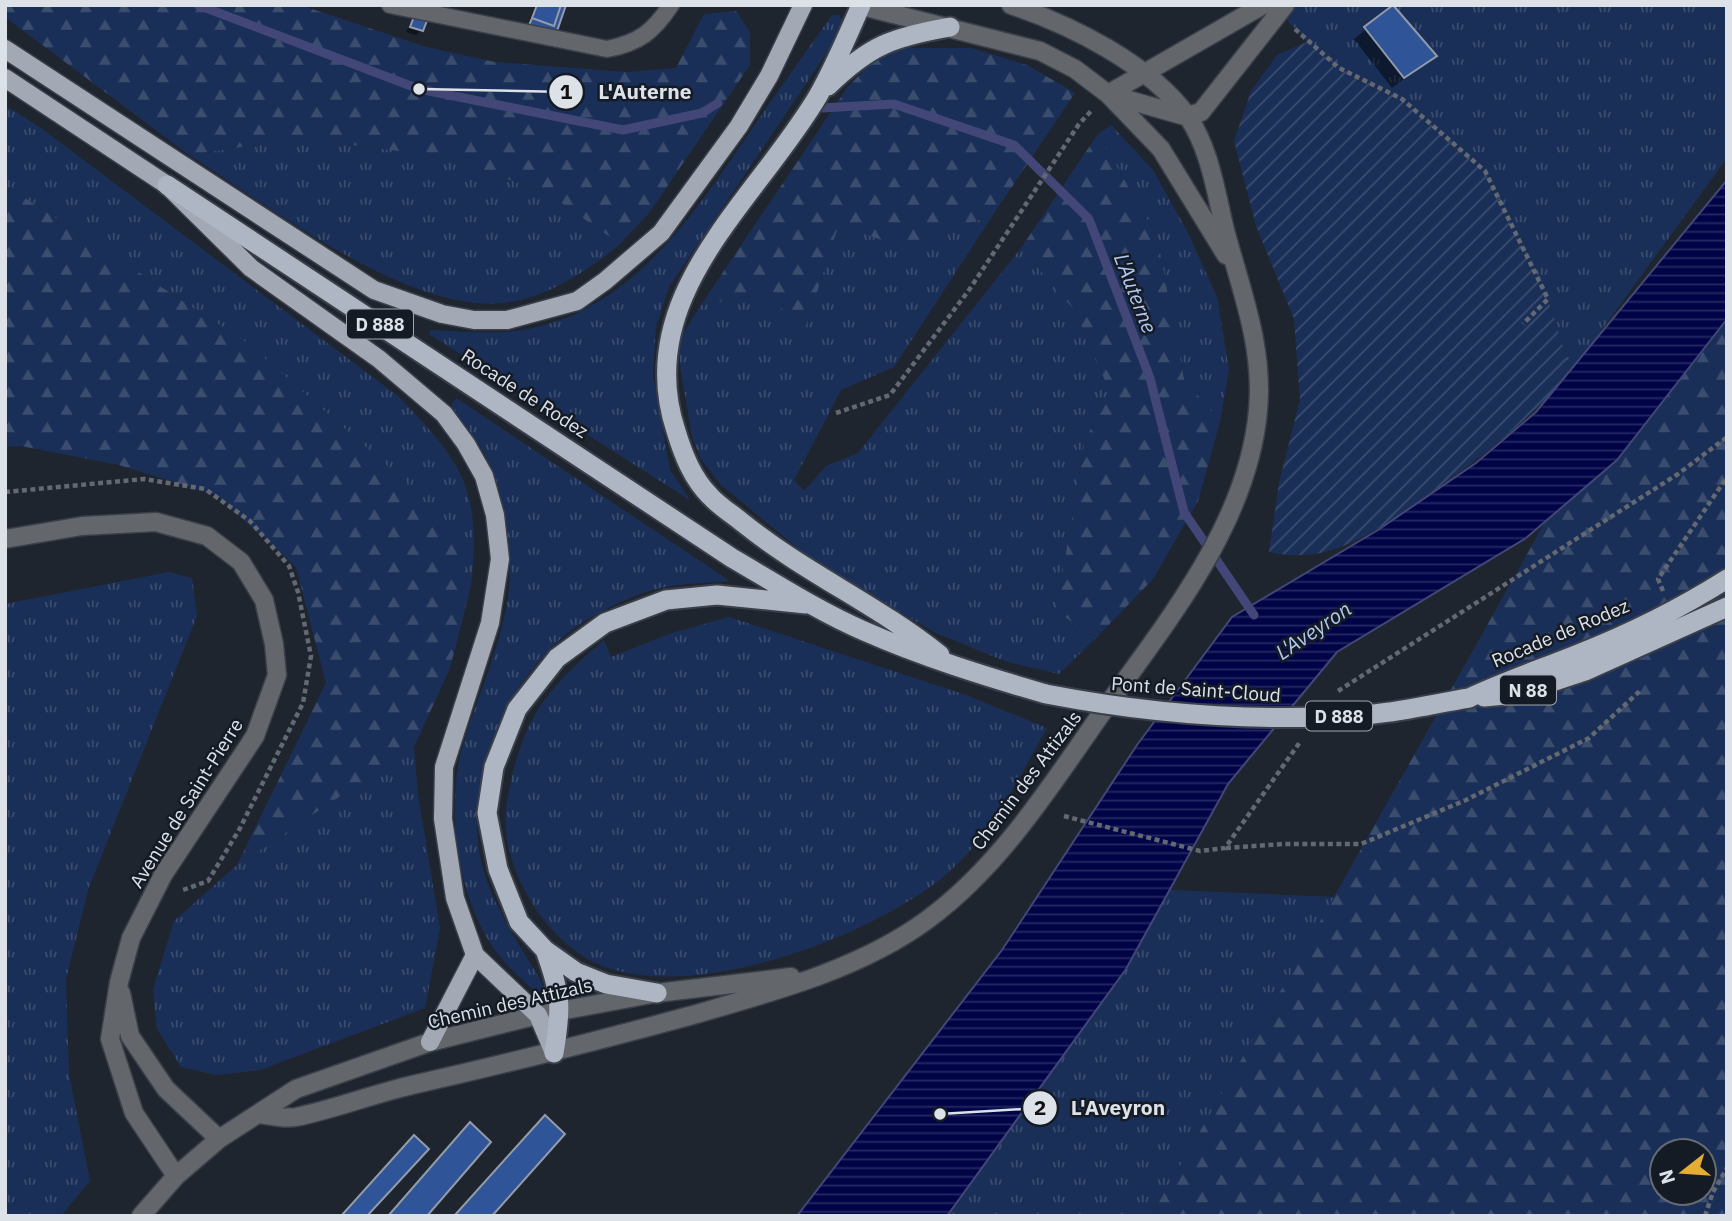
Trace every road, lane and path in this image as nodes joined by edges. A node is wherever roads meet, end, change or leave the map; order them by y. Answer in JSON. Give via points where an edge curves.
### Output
{"nodes":[{"id":1,"x":390,"y":5,"type":"edge"},
{"id":2,"x":671,"y":5,"type":"edge"},
{"id":3,"x":803,"y":5,"type":"edge"},
{"id":4,"x":860,"y":5,"type":"edge"},
{"id":5,"x":1011,"y":5,"type":"edge"},
{"id":6,"x":1263,"y":5,"type":"edge"},
{"id":7,"x":1283,"y":9,"type":"edge"},
{"id":8,"x":950,"y":27,"type":"junction"},
{"id":9,"x":5,"y":49,"type":"edge"},
{"id":10,"x":1145,"y":75,"type":"junction"},
{"id":11,"x":5,"y":78,"type":"edge"},
{"id":12,"x":1108,"y":94,"type":"junction"},
{"id":13,"x":817,"y":96,"type":"junction"},
{"id":14,"x":1187,"y":116,"type":"junction"},
{"id":15,"x":167,"y":186,"type":"junction"},
{"id":16,"x":1237,"y":274,"type":"junction"},
{"id":17,"x":1522,"y":324,"type":"dead end"},
{"id":18,"x":836,"y":413,"type":"dead end"},
{"id":19,"x":1727,"y":437,"type":"edge"},
{"id":20,"x":1727,"y":477,"type":"edge"},
{"id":21,"x":5,"y":492,"type":"edge"},
{"id":22,"x":5,"y":539,"type":"edge"},
{"id":23,"x":1727,"y":579,"type":"edge"},
{"id":24,"x":1670,"y":591,"type":"dead end"},
{"id":25,"x":812,"y":605,"type":"junction"},
{"id":26,"x":1727,"y":607,"type":"edge"},
{"id":27,"x":1582,"y":662,"type":"junction"},
{"id":28,"x":958,"y":668,"type":"junction"},
{"id":29,"x":1643,"y":689,"type":"dead end"},
{"id":30,"x":1336,"y":692,"type":"dead end"},
{"id":31,"x":1046,"y":694,"type":"joint"},
{"id":32,"x":1469,"y":698,"type":"joint"},
{"id":33,"x":1306,"y":731,"type":"dead end"},
{"id":34,"x":1064,"y":816,"type":"dead end"},
{"id":35,"x":1226,"y":848,"type":"junction"},
{"id":36,"x":182,"y":891,"type":"dead end"},
{"id":37,"x":545,"y":950,"type":"junction"},
{"id":38,"x":475,"y":955,"type":"junction"},
{"id":39,"x":826,"y":973,"type":"junction"},
{"id":40,"x":119,"y":982,"type":"junction"},
{"id":41,"x":657,"y":993,"type":"junction"},
{"id":42,"x":561,"y":1012,"type":"junction"},
{"id":43,"x":538,"y":1015,"type":"junction"},
{"id":44,"x":430,"y":1042,"type":"junction"},
{"id":45,"x":554,"y":1053,"type":"junction"},
{"id":46,"x":260,"y":1114,"type":"junction"},
{"id":47,"x":219,"y":1139,"type":"junction"},
{"id":48,"x":1727,"y":1168,"type":"edge"},
{"id":49,"x":176,"y":1176,"type":"junction"},
{"id":50,"x":141,"y":1216,"type":"edge"},
{"id":51,"x":1705,"y":1216,"type":"edge"}],
"edges":[{"from":1,"to":2,"type":"lane","via":[[607,49],[632,44],[652,32]]},
{"from":3,"to":9,"type":"main road","via":[[739,126],[661,233],[577,300],[507,320],[442,314],[374,290]]},
{"from":4,"to":8,"type":"street"},
{"from":4,"to":13,"type":"highway"},
{"from":5,"to":10,"type":"street","name":"Chemin des Attizals","via":[[1070,27]]},
{"from":6,"to":10,"type":"street"},
{"from":7,"to":14,"type":"street","via":[[1200,112]]},
{"from":7,"to":17,"type":"path","via":[[1307,42],[1339,68],[1402,99],[1485,171],[1548,299]]},
{"from":8,"to":12,"type":"street","via":[[1040,51]]},
{"from":8,"to":13,"type":"highway","via":[[883,43],[857,57]]},
{"from":10,"to":12,"type":"street"},
{"from":10,"to":14,"type":"street","name":"Chemin des Attizals"},
{"from":11,"to":15,"type":"main road","name":"Rocade de Rodez","number":"D 888"},
{"from":12,"to":14,"type":"street"},
{"from":12,"to":16,"type":"street","name":"Chemin des Attizals","via":[[1161,149]]},
{"from":12,"to":18,"type":"path","via":[[1079,124],[969,290],[890,395]]},
{"from":13,"to":28,"type":"highway","via":[[739,204],[684,291],[667,343],[665,380],[671,415],[686,461],[709,496],[763,539],[908,629]]},
{"from":14,"to":16,"type":"street","name":"Chemin des Attizals","via":[[1205,153]]},
{"from":15,"to":25,"type":"highway","name":"Rocade de Rodez","number":"D 888","via":[[732,558]]},
{"from":15,"to":38,"type":"main road","via":[[251,268],[379,359],[444,414],[484,476],[500,559],[497,593],[444,767],[443,819],[455,898]]},
{"from":16,"to":39,"type":"street","name":"Chemin des Attizals","via":[[1256,341],[1258,412],[1246,470],[1214,544],[1178,604],[990,865],[926,921]]},
{"from":19,"to":30,"type":"path","via":[[1678,474]]},
{"from":20,"to":24,"type":"path","via":[[1658,579],[1663,591]]},
{"from":21,"to":36,"type":"path","via":[[144,479],[205,489],[250,521],[289,566],[311,656],[303,703],[208,881]]},
{"from":22,"to":40,"type":"street","name":"Avenue de Saint-Pierre","via":[[82,526],[156,522],[207,537],[242,562],[264,600],[277,675],[256,736],[163,875],[131,938]]},
{"from":23,"to":27,"type":"highway","name":"Rocade de Rodez"},
{"from":25,"to":28,"type":"highway","name":"Rocade de Rodez","number":"D 888"},
{"from":25,"to":37,"type":"highway","via":[[717,595],[666,600],[605,623],[557,658],[517,709],[494,767],[487,813],[498,869],[519,922]]},
{"from":26,"to":27,"type":"highway","name":"Rocade de Rodez"},
{"from":27,"to":32,"type":"highway","name":"Rocade de Rodez","number":"N 88","via":[[1516,694]]},
{"from":28,"to":31,"type":"highway","name":"Rocade de Rodez","number":"D 888"},
{"from":29,"to":35,"type":"path","via":[[1589,738],[1466,800],[1361,844]]},
{"from":31,"to":32,"type":"highway","name":"Pont de Saint-Cloud","number":"D 888","bridge":true,"via":[[1114,707],[1291,719],[1378,713]]},
{"from":33,"to":35,"type":"path"},
{"from":34,"to":35,"type":"path","via":[[1200,851]]},
{"from":37,"to":41,"type":"highway","via":[[596,980]]},
{"from":37,"to":42,"type":"highway","via":[[560,990]]},
{"from":38,"to":43,"type":"main road"},
{"from":38,"to":44,"type":"main road"},
{"from":39,"to":41,"type":"street","name":"Chemin des Attizals"},
{"from":39,"to":45,"type":"street","name":"Chemin des Attizals"},
{"from":40,"to":47,"type":"street","name":"Avenue de Saint-Pierre","via":[[130,1036],[166,1089]]},
{"from":40,"to":49,"type":"street","name":"Avenue de Saint-Pierre","via":[[110,1039],[134,1113]]},
{"from":41,"to":42,"type":"street","name":"Chemin des Attizals"},
{"from":42,"to":43,"type":"street","name":"Chemin des Attizals"},
{"from":42,"to":45,"type":"highway"},
{"from":43,"to":44,"type":"street","name":"Chemin des Attizals"},
{"from":43,"to":45,"type":"main road"},
{"from":44,"to":46,"type":"street","name":"Chemin des Attizals","via":[[296,1089]]},
{"from":45,"to":46,"type":"street","name":"Chemin des Attizals","via":[[363,1096],[292,1118]]},
{"from":46,"to":47,"type":"street","name":"Chemin des Attizals"},
{"from":47,"to":49,"type":"street","name":"Chemin des Attizals"},
{"from":48,"to":51,"type":"path"},
{"from":49,"to":50,"type":"street","name":"Chemin des Attizals"}]}
